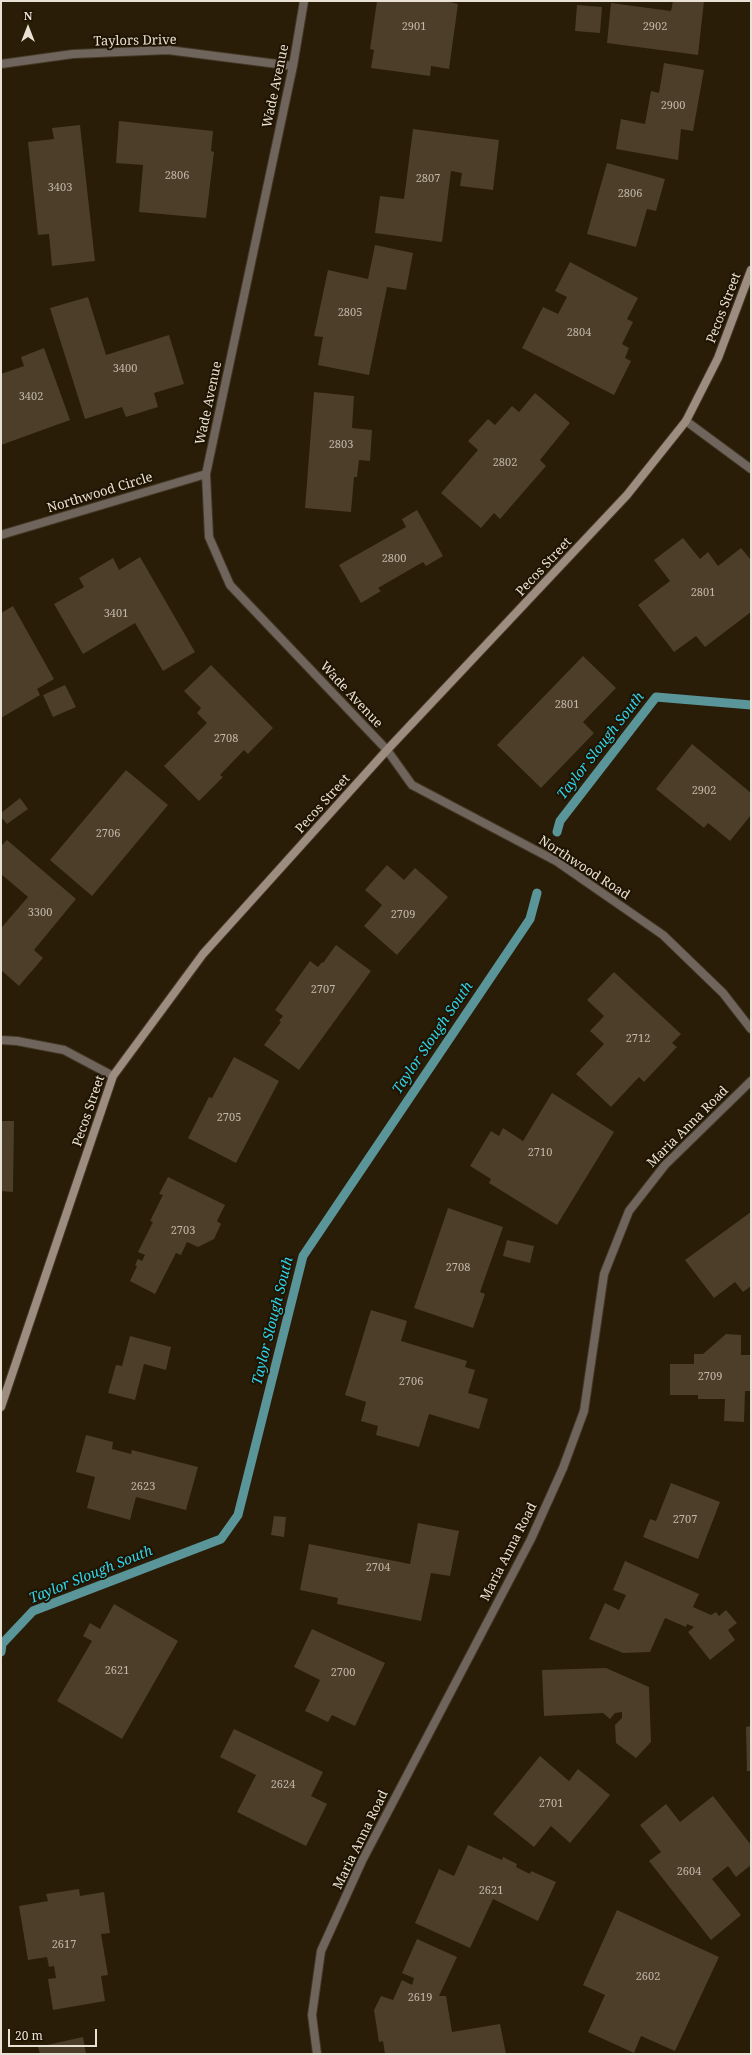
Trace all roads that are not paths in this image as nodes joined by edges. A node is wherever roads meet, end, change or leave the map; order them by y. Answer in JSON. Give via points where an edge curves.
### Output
{"nodes":[{"id":1,"x":304,"y":1,"type":"edge"},
{"id":2,"x":1,"y":64,"type":"edge"},
{"id":3,"x":293,"y":66,"type":"junction"},
{"id":4,"x":751,"y":270,"type":"edge"},
{"id":5,"x":686,"y":421,"type":"junction"},
{"id":6,"x":751,"y":469,"type":"edge"},
{"id":7,"x":206,"y":474,"type":"junction"},
{"id":8,"x":1,"y":535,"type":"edge"},
{"id":9,"x":387,"y":750,"type":"junction"},
{"id":10,"x":751,"y":1029,"type":"edge"},
{"id":11,"x":1,"y":1040,"type":"edge"},
{"id":12,"x":113,"y":1076,"type":"junction"},
{"id":13,"x":751,"y":1082,"type":"edge"},
{"id":14,"x":1,"y":1407,"type":"edge"},
{"id":15,"x":317,"y":2054,"type":"edge"}],
"edges":[{"from":1,"to":3,"type":"street","name":"Wade Avenue"},
{"from":2,"to":3,"type":"street","name":"Taylors Drive","via":[[73,54],[168,50]]},
{"from":3,"to":7,"type":"street","name":"Wade Avenue"},
{"from":4,"to":5,"type":"street","name":"Pecos Street","via":[[718,358]]},
{"from":5,"to":6,"type":"street"},
{"from":5,"to":9,"type":"street","name":"Pecos Street","via":[[627,495]]},
{"from":7,"to":8,"type":"street","name":"Northwood Circle"},
{"from":7,"to":9,"type":"street","name":"Wade Avenue","via":[[209,536],[230,584]]},
{"from":9,"to":10,"type":"street","name":"Northwood Road","via":[[412,785],[556,861],[663,935],[723,994]]},
{"from":9,"to":12,"type":"street","name":"Pecos Street","via":[[203,954]]},
{"from":11,"to":12,"type":"street","via":[[64,1050]]},
{"from":12,"to":14,"type":"street","name":"Pecos Street"},
{"from":13,"to":15,"type":"street","name":"Maria Anna Road","via":[[665,1165],[629,1211],[604,1274],[584,1411],[563,1468],[531,1538],[362,1861],[321,1951],[312,2015]]}]}
